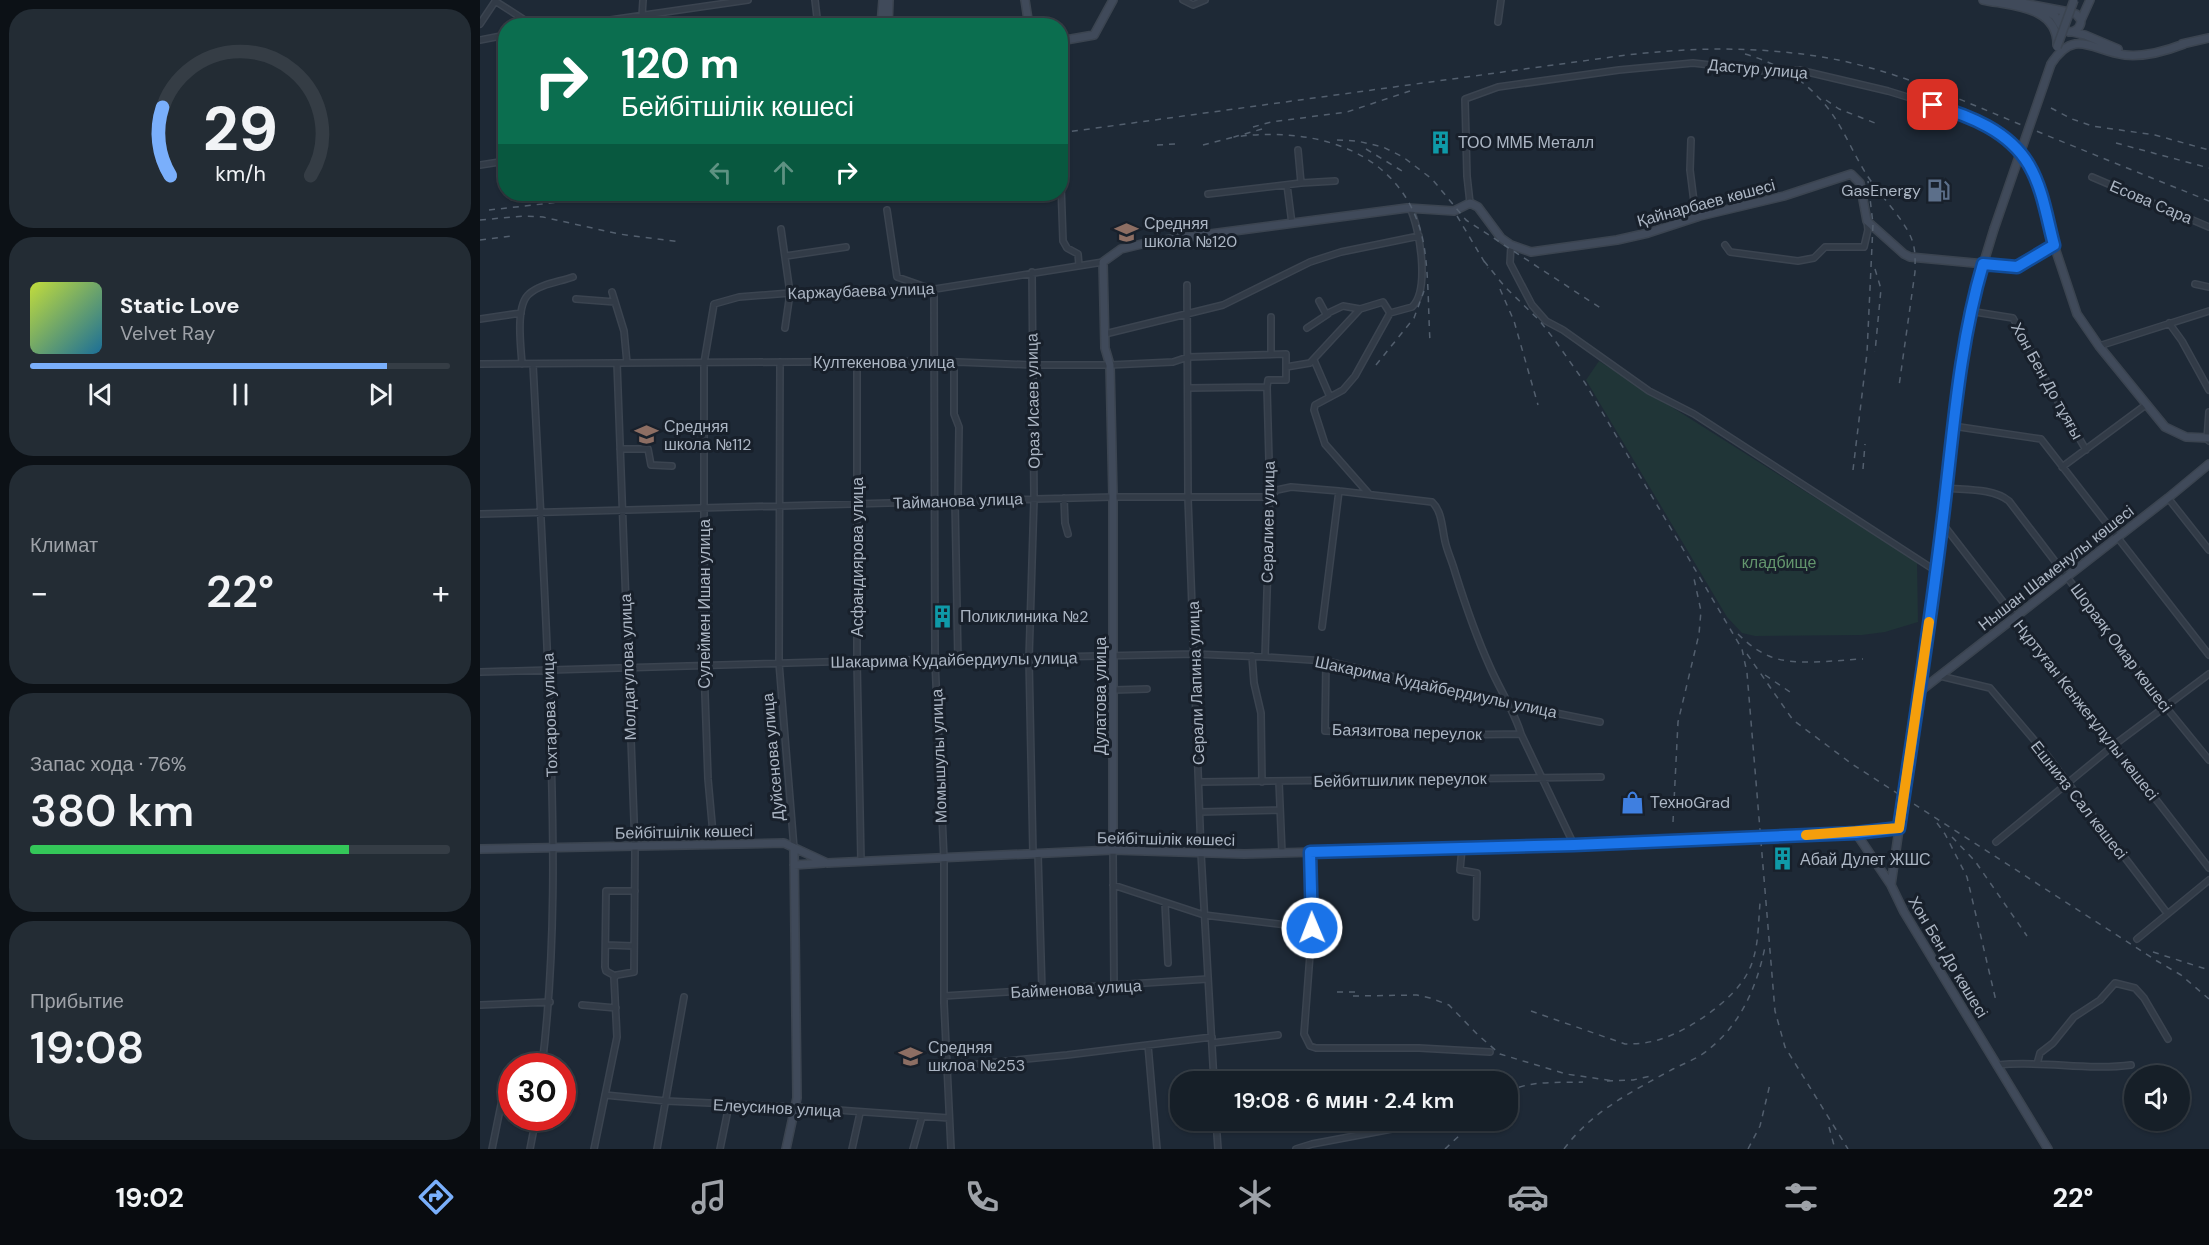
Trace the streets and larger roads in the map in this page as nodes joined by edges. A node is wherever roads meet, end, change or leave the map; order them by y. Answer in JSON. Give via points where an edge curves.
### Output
{"nodes":[{"id":1,"x":644,"y":0,"type":"edge"},
{"id":2,"x":748,"y":0,"type":"edge"},
{"id":3,"x":815,"y":0,"type":"edge"},
{"id":4,"x":883,"y":0,"type":"edge"},
{"id":5,"x":889,"y":0,"type":"edge"},
{"id":6,"x":1024,"y":0,"type":"edge"},
{"id":7,"x":1113,"y":0,"type":"edge"},
{"id":8,"x":1184,"y":0,"type":"edge"},
{"id":9,"x":1204,"y":0,"type":"edge"},
{"id":10,"x":1501,"y":0,"type":"edge"},
{"id":11,"x":1983,"y":0,"type":"edge"},
{"id":12,"x":2007,"y":0,"type":"edge"},
{"id":13,"x":2074,"y":0,"type":"edge"},
{"id":14,"x":496,"y":1,"type":"edge"},
{"id":15,"x":2089,"y":2,"type":"edge"},
{"id":16,"x":2040,"y":7,"type":"junction"},
{"id":17,"x":2071,"y":12,"type":"junction"},
{"id":18,"x":642,"y":15,"type":"junction"},
{"id":19,"x":522,"y":18,"type":"edge"},
{"id":20,"x":622,"y":18,"type":"edge"},
{"id":21,"x":817,"y":18,"type":"edge"},
{"id":22,"x":882,"y":18,"type":"edge"},
{"id":23,"x":888,"y":18,"type":"edge"},
{"id":24,"x":1027,"y":18,"type":"edge"},
{"id":25,"x":2081,"y":21,"type":"junction"},
{"id":26,"x":1498,"y":22,"type":"dead end"},
{"id":27,"x":2060,"y":23,"type":"junction"},
{"id":28,"x":480,"y":24,"type":"edge"},
{"id":29,"x":2072,"y":32,"type":"junction"},
{"id":30,"x":498,"y":37,"type":"edge"},
{"id":31,"x":2092,"y":38,"type":"junction"},
{"id":32,"x":2209,"y":38,"type":"edge"},
{"id":33,"x":480,"y":40,"type":"edge"},
{"id":34,"x":1068,"y":40,"type":"edge"},
{"id":35,"x":2184,"y":44,"type":"junction"},
{"id":36,"x":2057,"y":47,"type":"junction"},
{"id":37,"x":2051,"y":64,"type":"junction"},
{"id":38,"x":1691,"y":140,"type":"dead end"},
{"id":39,"x":1298,"y":150,"type":"dead end"},
{"id":40,"x":498,"y":162,"type":"edge"},
{"id":41,"x":480,"y":165,"type":"edge"},
{"id":42,"x":2092,"y":177,"type":"dead end"},
{"id":43,"x":1335,"y":181,"type":"dead end"},
{"id":44,"x":1301,"y":183,"type":"junction"},
{"id":45,"x":1287,"y":185,"type":"junction"},
{"id":46,"x":1208,"y":194,"type":"dead end"},
{"id":47,"x":1062,"y":201,"type":"edge"},
{"id":48,"x":1470,"y":203,"type":"junction"},
{"id":49,"x":1409,"y":208,"type":"junction"},
{"id":50,"x":887,"y":210,"type":"dead end"},
{"id":51,"x":1696,"y":218,"type":"junction"},
{"id":52,"x":1867,"y":220,"type":"junction"},
{"id":53,"x":1292,"y":224,"type":"junction"},
{"id":54,"x":2209,"y":227,"type":"edge"},
{"id":55,"x":781,"y":229,"type":"dead end"},
{"id":56,"x":1419,"y":236,"type":"junction"},
{"id":57,"x":1511,"y":245,"type":"junction"},
{"id":58,"x":1725,"y":245,"type":"dead end"},
{"id":59,"x":2054,"y":245,"type":"junction"},
{"id":60,"x":846,"y":248,"type":"dead end"},
{"id":61,"x":786,"y":256,"type":"junction"},
{"id":62,"x":1103,"y":262,"type":"junction"},
{"id":63,"x":1983,"y":264,"type":"junction"},
{"id":64,"x":1079,"y":265,"type":"junction"},
{"id":65,"x":1032,"y":272,"type":"junction"},
{"id":66,"x":573,"y":277,"type":"dead end"},
{"id":67,"x":897,"y":277,"type":"junction"},
{"id":68,"x":2195,"y":284,"type":"dead end"},
{"id":69,"x":1188,"y":285,"type":"dead end"},
{"id":70,"x":2209,"y":287,"type":"edge"},
{"id":71,"x":934,"y":290,"type":"junction"},
{"id":72,"x":612,"y":292,"type":"dead end"},
{"id":73,"x":897,"y":292,"type":"junction"},
{"id":74,"x":790,"y":293,"type":"junction"},
{"id":75,"x":576,"y":299,"type":"dead end"},
{"id":76,"x":1319,"y":301,"type":"dead end"},
{"id":77,"x":615,"y":302,"type":"junction"},
{"id":78,"x":1360,"y":309,"type":"junction"},
{"id":79,"x":1969,"y":311,"type":"junction"},
{"id":80,"x":2209,"y":311,"type":"edge"},
{"id":81,"x":1390,"y":312,"type":"junction"},
{"id":82,"x":521,"y":313,"type":"junction"},
{"id":83,"x":1329,"y":314,"type":"junction"},
{"id":84,"x":1187,"y":315,"type":"junction"},
{"id":85,"x":1271,"y":318,"type":"dead end"},
{"id":86,"x":480,"y":319,"type":"edge"},
{"id":87,"x":2169,"y":323,"type":"junction"},
{"id":88,"x":785,"y":328,"type":"dead end"},
{"id":89,"x":1307,"y":328,"type":"dead end"},
{"id":90,"x":1105,"y":334,"type":"junction"},
{"id":91,"x":2099,"y":346,"type":"junction"},
{"id":92,"x":1271,"y":354,"type":"junction"},
{"id":93,"x":1188,"y":357,"type":"junction"},
{"id":94,"x":1314,"y":360,"type":"junction"},
{"id":95,"x":934,"y":361,"type":"junction"},
{"id":96,"x":780,"y":362,"type":"junction"},
{"id":97,"x":857,"y":362,"type":"junction"},
{"id":98,"x":954,"y":362,"type":"junction"},
{"id":99,"x":617,"y":363,"type":"junction"},
{"id":100,"x":627,"y":363,"type":"junction"},
{"id":101,"x":704,"y":363,"type":"junction"},
{"id":102,"x":480,"y":364,"type":"edge"},
{"id":103,"x":522,"y":364,"type":"junction"},
{"id":104,"x":533,"y":364,"type":"junction"},
{"id":105,"x":1110,"y":364,"type":"junction"},
{"id":106,"x":1032,"y":365,"type":"junction"},
{"id":107,"x":1286,"y":367,"type":"junction"},
{"id":108,"x":1267,"y":387,"type":"junction"},
{"id":109,"x":1188,"y":388,"type":"junction"},
{"id":110,"x":2209,"y":390,"type":"edge"},
{"id":111,"x":1330,"y":397,"type":"junction"},
{"id":112,"x":2147,"y":404,"type":"junction"},
{"id":113,"x":2209,"y":412,"type":"edge"},
{"id":114,"x":1953,"y":426,"type":"junction"},
{"id":115,"x":2208,"y":440,"type":"edge"},
{"id":116,"x":620,"y":449,"type":"junction"},
{"id":117,"x":2086,"y":450,"type":"junction"},
{"id":118,"x":2209,"y":464,"type":"edge"},
{"id":119,"x":672,"y":466,"type":"dead end"},
{"id":120,"x":2062,"y":467,"type":"junction"},
{"id":121,"x":1946,"y":488,"type":"junction"},
{"id":122,"x":1339,"y":490,"type":"junction"},
{"id":123,"x":1369,"y":494,"type":"junction"},
{"id":124,"x":1113,"y":497,"type":"junction"},
{"id":125,"x":1270,"y":497,"type":"junction"},
{"id":126,"x":1064,"y":498,"type":"junction"},
{"id":127,"x":1188,"y":498,"type":"junction"},
{"id":128,"x":2168,"y":498,"type":"junction"},
{"id":129,"x":1034,"y":499,"type":"junction"},
{"id":130,"x":956,"y":501,"type":"junction"},
{"id":131,"x":936,"y":502,"type":"junction"},
{"id":132,"x":856,"y":504,"type":"junction"},
{"id":133,"x":779,"y":506,"type":"junction"},
{"id":134,"x":704,"y":508,"type":"junction"},
{"id":135,"x":622,"y":510,"type":"junction"},
{"id":136,"x":541,"y":513,"type":"junction"},
{"id":137,"x":480,"y":514,"type":"edge"},
{"id":138,"x":1942,"y":523,"type":"junction"},
{"id":139,"x":1068,"y":534,"type":"dead end"},
{"id":140,"x":2117,"y":537,"type":"junction"},
{"id":141,"x":2209,"y":550,"type":"edge"},
{"id":142,"x":1936,"y":571,"type":"junction"},
{"id":143,"x":2066,"y":577,"type":"junction"},
{"id":144,"x":2014,"y":617,"type":"junction"},
{"id":145,"x":1322,"y":627,"type":"dead end"},
{"id":146,"x":1195,"y":654,"type":"junction"},
{"id":147,"x":2209,"y":655,"type":"edge"},
{"id":148,"x":1252,"y":656,"type":"junction"},
{"id":149,"x":1114,"y":657,"type":"junction"},
{"id":150,"x":1265,"y":657,"type":"junction"},
{"id":151,"x":1029,"y":659,"type":"junction"},
{"id":152,"x":857,"y":661,"type":"junction"},
{"id":153,"x":935,"y":661,"type":"junction"},
{"id":154,"x":958,"y":661,"type":"junction"},
{"id":155,"x":1326,"y":662,"type":"junction"},
{"id":156,"x":779,"y":663,"type":"junction"},
{"id":157,"x":704,"y":666,"type":"junction"},
{"id":158,"x":628,"y":668,"type":"junction"},
{"id":159,"x":548,"y":670,"type":"junction"},
{"id":160,"x":480,"y":672,"type":"edge"},
{"id":161,"x":2209,"y":674,"type":"edge"},
{"id":162,"x":1940,"y":676,"type":"junction"},
{"id":163,"x":1147,"y":689,"type":"dead end"},
{"id":164,"x":1114,"y":690,"type":"junction"},
{"id":165,"x":1919,"y":692,"type":"junction"},
{"id":166,"x":1506,"y":703,"type":"junction"},
{"id":167,"x":2165,"y":706,"type":"junction"},
{"id":168,"x":1600,"y":722,"type":"dead end"},
{"id":169,"x":1521,"y":734,"type":"junction"},
{"id":170,"x":2114,"y":745,"type":"junction"},
{"id":171,"x":2209,"y":760,"type":"edge"},
{"id":172,"x":1601,"y":777,"type":"dead end"},
{"id":173,"x":1541,"y":778,"type":"junction"},
{"id":174,"x":1199,"y":782,"type":"junction"},
{"id":175,"x":1262,"y":782,"type":"junction"},
{"id":176,"x":1279,"y":782,"type":"junction"},
{"id":177,"x":2068,"y":783,"type":"junction"},
{"id":178,"x":1280,"y":810,"type":"junction"},
{"id":179,"x":1200,"y":812,"type":"junction"},
{"id":180,"x":1899,"y":828,"type":"junction"},
{"id":181,"x":1856,"y":833,"type":"junction"},
{"id":182,"x":1996,"y":843,"type":"dead end"},
{"id":183,"x":714,"y":845,"type":"junction"},
{"id":184,"x":1574,"y":845,"type":"junction"},
{"id":185,"x":635,"y":847,"type":"junction"},
{"id":186,"x":554,"y":848,"type":"junction"},
{"id":187,"x":794,"y":848,"type":"junction"},
{"id":188,"x":1462,"y":848,"type":"junction"},
{"id":189,"x":480,"y":849,"type":"edge"},
{"id":190,"x":1113,"y":850,"type":"junction"},
{"id":191,"x":1201,"y":852,"type":"junction"},
{"id":192,"x":1310,"y":852,"type":"junction"},
{"id":193,"x":1282,"y":853,"type":"junction"},
{"id":194,"x":1036,"y":854,"type":"junction"},
{"id":195,"x":944,"y":859,"type":"junction"},
{"id":196,"x":861,"y":861,"type":"junction"},
{"id":197,"x":828,"y":863,"type":"junction"},
{"id":198,"x":794,"y":865,"type":"junction"},
{"id":199,"x":2209,"y":868,"type":"edge"},
{"id":200,"x":2209,"y":880,"type":"edge"},
{"id":201,"x":1113,"y":885,"type":"junction"},
{"id":202,"x":1891,"y":885,"type":"junction"},
{"id":203,"x":635,"y":891,"type":"junction"},
{"id":204,"x":1165,"y":903,"type":"junction"},
{"id":205,"x":2167,"y":913,"type":"junction"},
{"id":206,"x":1204,"y":915,"type":"junction"},
{"id":207,"x":1476,"y":917,"type":"dead end"},
{"id":208,"x":1312,"y":928,"type":"junction"},
{"id":209,"x":2137,"y":939,"type":"dead end"},
{"id":210,"x":606,"y":945,"type":"junction"},
{"id":211,"x":634,"y":946,"type":"junction"},
{"id":212,"x":1168,"y":963,"type":"dead end"},
{"id":213,"x":615,"y":976,"type":"junction"},
{"id":214,"x":1208,"y":980,"type":"junction"},
{"id":215,"x":1114,"y":987,"type":"junction"},
{"id":216,"x":1042,"y":991,"type":"junction"},
{"id":217,"x":944,"y":996,"type":"junction"},
{"id":218,"x":684,"y":997,"type":"dead end"},
{"id":219,"x":550,"y":1002,"type":"junction"},
{"id":220,"x":480,"y":1005,"type":"edge"},
{"id":221,"x":582,"y":1005,"type":"dead end"},
{"id":222,"x":616,"y":1008,"type":"junction"},
{"id":223,"x":1278,"y":1035,"type":"dead end"},
{"id":224,"x":2168,"y":1039,"type":"dead end"},
{"id":225,"x":1212,"y":1040,"type":"junction"},
{"id":226,"x":1148,"y":1045,"type":"junction"},
{"id":227,"x":1490,"y":1052,"type":"dead end"},
{"id":228,"x":544,"y":1053,"type":"edge"},
{"id":229,"x":2037,"y":1064,"type":"junction"},
{"id":230,"x":1998,"y":1065,"type":"junction"},
{"id":231,"x":2124,"y":1066,"type":"edge"},
{"id":232,"x":947,"y":1067,"type":"junction"},
{"id":233,"x":1213,"y":1071,"type":"edge"},
{"id":234,"x":605,"y":1095,"type":"junction"},
{"id":235,"x":666,"y":1101,"type":"junction"},
{"id":236,"x":729,"y":1105,"type":"junction"},
{"id":237,"x":796,"y":1107,"type":"junction"},
{"id":238,"x":860,"y":1113,"type":"junction"},
{"id":239,"x":922,"y":1117,"type":"junction"},
{"id":240,"x":949,"y":1118,"type":"junction"},
{"id":241,"x":498,"y":1119,"type":"edge"},
{"id":242,"x":533,"y":1131,"type":"edge"},
{"id":243,"x":1217,"y":1131,"type":"edge"},
{"id":244,"x":1381,"y":1131,"type":"edge"},
{"id":245,"x":492,"y":1149,"type":"edge"},
{"id":246,"x":530,"y":1149,"type":"edge"},
{"id":247,"x":594,"y":1149,"type":"edge"},
{"id":248,"x":657,"y":1149,"type":"edge"},
{"id":249,"x":720,"y":1149,"type":"edge"},
{"id":250,"x":786,"y":1149,"type":"edge"},
{"id":251,"x":852,"y":1149,"type":"edge"},
{"id":252,"x":913,"y":1149,"type":"edge"},
{"id":253,"x":951,"y":1149,"type":"edge"},
{"id":254,"x":1157,"y":1149,"type":"edge"},
{"id":255,"x":1218,"y":1149,"type":"edge"},
{"id":256,"x":1296,"y":1149,"type":"edge"},
{"id":257,"x":2048,"y":1149,"type":"edge"}],
"edges":[{"from":1,"to":18,"type":"street"},
{"from":2,"to":18,"type":"street"},
{"from":3,"to":21,"type":"street"},
{"from":4,"to":22,"type":"street"},
{"from":5,"to":23,"type":"street"},
{"from":6,"to":24,"type":"street"},
{"from":7,"to":34,"type":"street","via":[[1094,35]]},
{"from":8,"to":9,"type":"street","via":[[1193,5]]},
{"from":10,"to":26,"type":"street"},
{"from":11,"to":36,"type":"street","via":[[2046,17],[2056,32]]},
{"from":12,"to":16,"type":"street"},
{"from":13,"to":36,"type":"street","name":"Хон Бен До көшесі","bridge":true},
{"from":14,"to":19,"type":"street"},
{"from":14,"to":28,"type":"street"},
{"from":15,"to":17,"type":"street"},
{"from":15,"to":25,"type":"street"},
{"from":16,"to":17,"type":"street"},
{"from":16,"to":27,"type":"street"},
{"from":17,"to":25,"type":"street"},
{"from":17,"to":27,"type":"street"},
{"from":18,"to":20,"type":"street"},
{"from":25,"to":29,"type":"street"},
{"from":25,"to":31,"type":"street"},
{"from":27,"to":29,"type":"street"},
{"from":29,"to":31,"type":"street"},
{"from":30,"to":33,"type":"street"},
{"from":31,"to":35,"type":"street","via":[[2133,51]]},
{"from":32,"to":35,"type":"street"},
{"from":35,"to":37,"type":"street","via":[[2133,56],[2075,43],[2060,51]]},
{"from":36,"to":37,"type":"street","name":"Хон Бен До көшесі"},
{"from":37,"to":63,"type":"street","name":"Хон Бен До көшесі","bridge":true},
{"from":38,"to":51,"type":"street"},
{"from":39,"to":44,"type":"street"},
{"from":40,"to":41,"type":"street"},
{"from":42,"to":54,"type":"street","name":"Есова Сара"},
{"from":43,"to":44,"type":"street"},
{"from":44,"to":45,"type":"street"},
{"from":45,"to":46,"type":"street"},
{"from":45,"to":53,"type":"street"},
{"from":47,"to":64,"type":"street","via":[[1063,241],[1078,254]]},
{"from":48,"to":49,"type":"street","via":[[1454,211]]},
{"from":48,"to":57,"type":"street"},
{"from":48,"to":59,"type":"street","name":"Дастур улица","via":[[1465,99],[1498,87],[1619,69],[1693,63],[1772,72],[1799,70],[1956,112],[2001,135],[2030,166]]},
{"from":49,"to":53,"type":"street"},
{"from":49,"to":56,"type":"street"},
{"from":50,"to":67,"type":"street"},
{"from":51,"to":52,"type":"street","name":"Қайнарбаев көшесі","via":[[1851,174],[1860,183]]},
{"from":51,"to":57,"type":"street","name":"Қайнарбаев көшесі","via":[[1617,240],[1531,252]]},
{"from":52,"to":58,"type":"street","via":[[1864,247],[1825,247],[1814,258],[1798,261],[1730,252]]},
{"from":52,"to":63,"type":"street","via":[[1910,257]]},
{"from":53,"to":62,"type":"street","via":[[1150,243],[1121,249]]},
{"from":55,"to":61,"type":"street"},
{"from":56,"to":81,"type":"street","via":[[1420,295],[1412,308]]},
{"from":56,"to":84,"type":"street","via":[[1310,262],[1223,305]]},
{"from":57,"to":142,"type":"street","via":[[1510,263],[1532,305],[1546,321],[1572,335],[1649,391],[1694,414]]},
{"from":59,"to":63,"type":"street","via":[[2017,267]]},
{"from":59,"to":91,"type":"street","via":[[2077,314]]},
{"from":60,"to":61,"type":"street"},
{"from":61,"to":74,"type":"street"},
{"from":62,"to":64,"type":"street","name":"Каржаубаева улица"},
{"from":62,"to":90,"type":"street","name":"Дулатова улица"},
{"from":63,"to":79,"type":"street","name":"Хон Бен До көшесі"},
{"from":64,"to":65,"type":"street","name":"Каржаубаева улица"},
{"from":65,"to":71,"type":"street","name":"Каржаубаева улица"},
{"from":65,"to":106,"type":"street","name":"Ораз Исаев улица"},
{"from":66,"to":82,"type":"street","via":[[528,295]]},
{"from":67,"to":71,"type":"street"},
{"from":67,"to":73,"type":"street"},
{"from":68,"to":70,"type":"street"},
{"from":69,"to":84,"type":"street","name":"Серали Лапина улица"},
{"from":71,"to":73,"type":"street","name":"Каржаубаева улица"},
{"from":71,"to":95,"type":"street","name":"Момышулы улица"},
{"from":72,"to":77,"type":"street"},
{"from":73,"to":74,"type":"street","name":"Каржаубаева улица"},
{"from":74,"to":88,"type":"street"},
{"from":74,"to":101,"type":"street","name":"Каржаубаева улица","via":[[739,297],[714,304]]},
{"from":75,"to":77,"type":"street"},
{"from":76,"to":83,"type":"street"},
{"from":77,"to":100,"type":"street","via":[[624,331]]},
{"from":78,"to":81,"type":"street","via":[[1383,302]]},
{"from":78,"to":83,"type":"street","via":[[1343,306]]},
{"from":78,"to":94,"type":"street"},
{"from":79,"to":114,"type":"street","name":"Хон Бен До көшесі"},
{"from":79,"to":117,"type":"street","name":"Хон Бен До тұяғы","via":[[2013,318]]},
{"from":80,"to":87,"type":"street"},
{"from":81,"to":111,"type":"street","via":[[1355,376],[1343,390]]},
{"from":82,"to":86,"type":"street"},
{"from":82,"to":103,"type":"street"},
{"from":83,"to":89,"type":"street"},
{"from":84,"to":90,"type":"street"},
{"from":84,"to":93,"type":"street","name":"Серали Лапина улица"},
{"from":85,"to":92,"type":"street"},
{"from":87,"to":91,"type":"street"},
{"from":87,"to":110,"type":"street"},
{"from":90,"to":105,"type":"street","name":"Дулатова улица"},
{"from":91,"to":112,"type":"street"},
{"from":92,"to":93,"type":"street","name":"Култекенова улица"},
{"from":92,"to":107,"type":"street","name":"Култекенова улица","via":[[1286,354]]},
{"from":93,"to":105,"type":"street","name":"Култекенова улица","via":[[1173,362]]},
{"from":93,"to":109,"type":"street","name":"Серали Лапина улица"},
{"from":94,"to":107,"type":"street"},
{"from":94,"to":111,"type":"street"},
{"from":95,"to":97,"type":"street","name":"Култекенова улица"},
{"from":95,"to":98,"type":"street","name":"Култекенова улица"},
{"from":95,"to":131,"type":"street","name":"Момышулы улица"},
{"from":96,"to":97,"type":"street","name":"Култекенова улица"},
{"from":96,"to":101,"type":"street","name":"Култекенова улица"},
{"from":96,"to":133,"type":"street","name":"Дуйсенова улица"},
{"from":97,"to":132,"type":"street","name":"Асфандиярова улица"},
{"from":98,"to":106,"type":"street","name":"Култекенова улица"},
{"from":98,"to":130,"type":"street","via":[[954,414],[959,427]]},
{"from":99,"to":100,"type":"street","name":"Култекенова улица"},
{"from":99,"to":104,"type":"street","name":"Култекенова улица"},
{"from":99,"to":116,"type":"street","name":"Молдагулова улица"},
{"from":100,"to":101,"type":"street","name":"Култекенова улица"},
{"from":101,"to":134,"type":"street","name":"Сулеймен Ишан улица"},
{"from":102,"to":103,"type":"street","name":"Култекенова улица"},
{"from":103,"to":104,"type":"street","name":"Култекенова улица"},
{"from":104,"to":136,"type":"street","name":"Тохтарова улица"},
{"from":105,"to":106,"type":"street","name":"Култекенова улица"},
{"from":105,"to":124,"type":"street","name":"Дулатова улица"},
{"from":106,"to":129,"type":"street","name":"Ораз Исаев улица"},
{"from":107,"to":108,"type":"street","via":[[1286,380],[1268,380]]},
{"from":108,"to":109,"type":"street"},
{"from":108,"to":125,"type":"street","name":"Сералиев улица"},
{"from":109,"to":127,"type":"street","name":"Серали Лапина улица"},
{"from":111,"to":123,"type":"street","via":[[1315,405],[1314,410],[1325,444]]},
{"from":112,"to":115,"type":"street","via":[[2175,433]]},
{"from":112,"to":117,"type":"street"},
{"from":113,"to":115,"type":"street"},
{"from":114,"to":120,"type":"street","via":[[2041,439]]},
{"from":114,"to":121,"type":"street","name":"Хон Бен До көшесі"},
{"from":116,"to":119,"type":"street","via":[[648,449],[651,465]]},
{"from":116,"to":135,"type":"street","name":"Молдагулова улица"},
{"from":117,"to":120,"type":"street"},
{"from":118,"to":128,"type":"street","name":"Нышан Шаменулы көшесі"},
{"from":120,"to":140,"type":"street"},
{"from":121,"to":138,"type":"street","name":"Хон Бен До көшесі"},
{"from":121,"to":143,"type":"street","name":"Шораяқ Омар көшесі","via":[[2002,495]]},
{"from":122,"to":123,"type":"street","name":"Тайманова улица"},
{"from":122,"to":125,"type":"street","name":"Тайманова улица","via":[[1291,487],[1277,490]]},
{"from":122,"to":145,"type":"street"},
{"from":123,"to":166,"type":"street","name":"Тайманова улица","via":[[1432,502],[1436,506],[1474,628]]},
{"from":124,"to":126,"type":"street","name":"Тайманова улица"},
{"from":124,"to":127,"type":"street","name":"Тайманова улица"},
{"from":124,"to":149,"type":"street","name":"Дулатова улица"},
{"from":125,"to":127,"type":"street","name":"Тайманова улица"},
{"from":125,"to":150,"type":"street","name":"Сералиев улица"},
{"from":126,"to":129,"type":"street","name":"Тайманова улица"},
{"from":126,"to":139,"type":"street"},
{"from":127,"to":146,"type":"street","name":"Серали Лапина улица"},
{"from":128,"to":140,"type":"street","name":"Нышан Шаменулы көшесі"},
{"from":128,"to":141,"type":"street"},
{"from":129,"to":130,"type":"street","name":"Тайманова улица"},
{"from":129,"to":151,"type":"street","name":"Ораз Исаев улица"},
{"from":130,"to":131,"type":"street","name":"Тайманова улица"},
{"from":130,"to":154,"type":"street"},
{"from":131,"to":132,"type":"street","name":"Тайманова улица"},
{"from":131,"to":153,"type":"street","name":"Момышулы улица"},
{"from":132,"to":133,"type":"street","name":"Тайманова улица"},
{"from":132,"to":152,"type":"street","name":"Асфандиярова улица"},
{"from":133,"to":134,"type":"street","name":"Тайманова улица"},
{"from":133,"to":156,"type":"street","name":"Дуйсенова улица"},
{"from":134,"to":135,"type":"street","name":"Тайманова улица"},
{"from":134,"to":157,"type":"street","name":"Сулеймен Ишан улица"},
{"from":135,"to":136,"type":"street","name":"Тайманова улица"},
{"from":135,"to":158,"type":"street","name":"Молдагулова улица"},
{"from":136,"to":137,"type":"street","name":"Тайманова улица"},
{"from":136,"to":159,"type":"street","name":"Тохтарова улица"},
{"from":138,"to":142,"type":"street","name":"Хон Бен До көшесі"},
{"from":138,"to":144,"type":"street","name":"Нұртуған Кенжеғұлұлы көшесі"},
{"from":140,"to":143,"type":"street","name":"Нышан Шаменулы көшесі"},
{"from":140,"to":147,"type":"street"},
{"from":142,"to":165,"type":"street","name":"Хон Бен До көшесі"},
{"from":143,"to":144,"type":"street","name":"Нышан Шаменулы көшесі"},
{"from":143,"to":167,"type":"street","name":"Шораяқ Омар көшесі"},
{"from":144,"to":162,"type":"street","name":"Нышан Шаменулы көшесі"},
{"from":144,"to":170,"type":"street","name":"Нұртуған Кенжеғұлұлы көшесі"},
{"from":146,"to":148,"type":"street","name":"Шакарима Кудайбердиулы улица"},
{"from":146,"to":149,"type":"street","name":"Шакарима Кудайбердиулы улица"},
{"from":146,"to":174,"type":"street","name":"Серали Лапина улица"},
{"from":148,"to":150,"type":"street","name":"Шакарима Кудайбердиулы улица"},
{"from":148,"to":175,"type":"street","via":[[1261,713]]},
{"from":149,"to":151,"type":"street","name":"Шакарима Кудайбердиулы улица"},
{"from":149,"to":164,"type":"street","name":"Дулатова улица"},
{"from":150,"to":155,"type":"street","name":"Шакарима Кудайбердиулы улица"},
{"from":151,"to":154,"type":"street","name":"Шакарима Кудайбердиулы улица"},
{"from":151,"to":194,"type":"street","name":"Ораз Исаев улица"},
{"from":152,"to":153,"type":"street","name":"Шакарима Кудайбердиулы улица"},
{"from":152,"to":156,"type":"street","name":"Шакарима Кудайбердиулы улица"},
{"from":152,"to":196,"type":"street","name":"Асфандиярова улица"},
{"from":153,"to":154,"type":"street","name":"Шакарима Кудайбердиулы улица"},
{"from":153,"to":195,"type":"street","name":"Момышулы улица"},
{"from":155,"to":166,"type":"street","name":"Шакарима Кудайбердиулы улица"},
{"from":155,"to":169,"type":"street","name":"Баязитова переулок","via":[[1325,731]]},
{"from":156,"to":157,"type":"street","name":"Шакарима Кудайбердиулы улица"},
{"from":156,"to":187,"type":"street","name":"Дуйсенова улица"},
{"from":157,"to":158,"type":"street","name":"Шакарима Кудайбердиулы улица"},
{"from":157,"to":183,"type":"street","name":"Сулеймен Ишан улица"},
{"from":158,"to":159,"type":"street","name":"Шакарима Кудайбердиулы улица"},
{"from":158,"to":185,"type":"street","name":"Молдагулова улица"},
{"from":159,"to":160,"type":"street","name":"Шакарима Кудайбердиулы улица"},
{"from":159,"to":186,"type":"street","name":"Тохтарова улица"},
{"from":161,"to":167,"type":"street"},
{"from":162,"to":165,"type":"street","name":"Нышан Шаменулы көшесі"},
{"from":162,"to":177,"type":"street","name":"Ешнияз Сал көшесі","via":[[1990,688]]},
{"from":163,"to":164,"type":"street"},
{"from":164,"to":190,"type":"street","name":"Дулатова улица"},
{"from":165,"to":180,"type":"street","name":"Хон Бен До көшесі"},
{"from":166,"to":168,"type":"street","name":"Шакарима Кудайбердиулы улица"},
{"from":166,"to":169,"type":"street"},
{"from":167,"to":170,"type":"street"},
{"from":167,"to":171,"type":"street","name":"Шораяқ Омар көшесі"},
{"from":169,"to":173,"type":"street"},
{"from":170,"to":177,"type":"street"},
{"from":170,"to":199,"type":"street","name":"Нұртуған Кенжеғұлұлы көшесі"},
{"from":172,"to":173,"type":"street","name":"Бейбитшилик переулок"},
{"from":173,"to":176,"type":"street","name":"Бейбитшилик переулок"},
{"from":173,"to":184,"type":"street"},
{"from":174,"to":175,"type":"street","name":"Бейбитшилик переулок"},
{"from":174,"to":179,"type":"street","name":"Серали Лапина улица"},
{"from":175,"to":176,"type":"street","name":"Бейбитшилик переулок"},
{"from":176,"to":178,"type":"street"},
{"from":177,"to":182,"type":"street"},
{"from":177,"to":205,"type":"street","name":"Ешнияз Сал көшесі"},
{"from":178,"to":179,"type":"street"},
{"from":178,"to":193,"type":"street"},
{"from":179,"to":191,"type":"street","name":"Серали Лапина улица"},
{"from":180,"to":181,"type":"street","name":"Бейбітшілік көшесі"},
{"from":180,"to":202,"type":"street","name":"Хон Бен До көшесі"},
{"from":181,"to":184,"type":"street","name":"Бейбітшілік көшесі"},
{"from":181,"to":202,"type":"street"},
{"from":183,"to":185,"type":"street","name":"Бейбітшілік көшесі"},
{"from":183,"to":187,"type":"street","name":"Бейбітшілік көшесі","via":[[784,843]]},
{"from":184,"to":188,"type":"street","name":"Бейбітшілік көшесі"},
{"from":185,"to":186,"type":"street","name":"Бейбітшілік көшесі"},
{"from":185,"to":203,"type":"street","name":"Молдагулова улица"},
{"from":186,"to":189,"type":"street","name":"Бейбітшілік көшесі"},
{"from":186,"to":219,"type":"street","name":"Тохтарова улица"},
{"from":187,"to":197,"type":"street","name":"Бейбітшілік көшесі"},
{"from":187,"to":198,"type":"street","name":"Дуйсенова улица"},
{"from":188,"to":192,"type":"street","name":"Бейбітшілік көшесі"},
{"from":188,"to":207,"type":"street","via":[[1460,870],[1477,873]]},
{"from":190,"to":191,"type":"street","name":"Бейбітшілік көшесі"},
{"from":190,"to":194,"type":"street","name":"Бейбітшілік көшесі"},
{"from":190,"to":201,"type":"street","name":"Дулатова улица"},
{"from":191,"to":193,"type":"street","name":"Бейбітшілік көшесі"},
{"from":191,"to":206,"type":"street","name":"Серали Лапина улица"},
{"from":192,"to":193,"type":"street","name":"Бейбітшілік көшесі"},
{"from":192,"to":208,"type":"street"},
{"from":194,"to":195,"type":"street","name":"Бейбітшілік көшесі"},
{"from":194,"to":216,"type":"street","name":"Ораз Исаев улица"},
{"from":195,"to":196,"type":"street","name":"Бейбітшілік көшесі"},
{"from":195,"to":217,"type":"street","name":"Момышулы улица"},
{"from":196,"to":197,"type":"street","name":"Бейбітшілік көшесі"},
{"from":197,"to":198,"type":"street"},
{"from":198,"to":237,"type":"street","name":"Дуйсенова улица"},
{"from":200,"to":205,"type":"street"},
{"from":201,"to":204,"type":"street"},
{"from":201,"to":215,"type":"street","name":"Дулатова улица"},
{"from":202,"to":230,"type":"street","name":"Хон Бен До көшесі"},
{"from":203,"to":210,"type":"street","via":[[606,891]]},
{"from":203,"to":211,"type":"street","name":"Молдагулова улица"},
{"from":204,"to":206,"type":"street"},
{"from":204,"to":212,"type":"street"},
{"from":205,"to":209,"type":"street"},
{"from":206,"to":208,"type":"street"},
{"from":206,"to":214,"type":"street","name":"Серали Лапина улица"},
{"from":208,"to":227,"type":"street","via":[[1304,1034],[1310,1046]]},
{"from":210,"to":211,"type":"street"},
{"from":210,"to":213,"type":"street","via":[[606,971]]},
{"from":211,"to":213,"type":"street","name":"Молдагулова улица","via":[[634,972]]},
{"from":213,"to":222,"type":"street"},
{"from":214,"to":215,"type":"street","name":"Байменова улица"},
{"from":214,"to":225,"type":"street","name":"Серали Лапина улица"},
{"from":215,"to":216,"type":"street","name":"Байменова улица"},
{"from":216,"to":217,"type":"street","name":"Байменова улица"},
{"from":217,"to":232,"type":"street","name":"Момышулы улица"},
{"from":218,"to":235,"type":"street"},
{"from":219,"to":220,"type":"street"},
{"from":219,"to":228,"type":"street","name":"Тохтарова улица"},
{"from":221,"to":222,"type":"street"},
{"from":222,"to":234,"type":"street","via":[[617,1037]]},
{"from":223,"to":225,"type":"street"},
{"from":224,"to":229,"type":"street","via":[[2135,988],[2115,983],[2100,1000],[2074,1017],[2040,1053]]},
{"from":225,"to":226,"type":"street"},
{"from":225,"to":233,"type":"street","name":"Серали Лапина улица"},
{"from":226,"to":232,"type":"street"},
{"from":226,"to":254,"type":"street"},
{"from":229,"to":230,"type":"street"},
{"from":229,"to":231,"type":"street"},
{"from":230,"to":257,"type":"street","name":"Хон Бен До көшесі"},
{"from":232,"to":240,"type":"street","name":"Момышулы улица"},
{"from":234,"to":235,"type":"street","name":"Елеусинов улица"},
{"from":234,"to":247,"type":"street"},
{"from":235,"to":236,"type":"street","name":"Елеусинов улица"},
{"from":235,"to":248,"type":"street"},
{"from":236,"to":237,"type":"street","name":"Елеусинов улица"},
{"from":236,"to":249,"type":"street"},
{"from":237,"to":238,"type":"street","name":"Елеусинов улица"},
{"from":237,"to":250,"type":"street","name":"Дуйсенова улица"},
{"from":238,"to":239,"type":"street","name":"Елеусинов улица"},
{"from":238,"to":251,"type":"street"},
{"from":239,"to":240,"type":"street","name":"Елеусинов улица"},
{"from":239,"to":252,"type":"street"},
{"from":240,"to":253,"type":"street","name":"Момышулы улица"},
{"from":241,"to":245,"type":"street"},
{"from":242,"to":246,"type":"street"},
{"from":243,"to":255,"type":"street"},
{"from":244,"to":256,"type":"street"}]}
